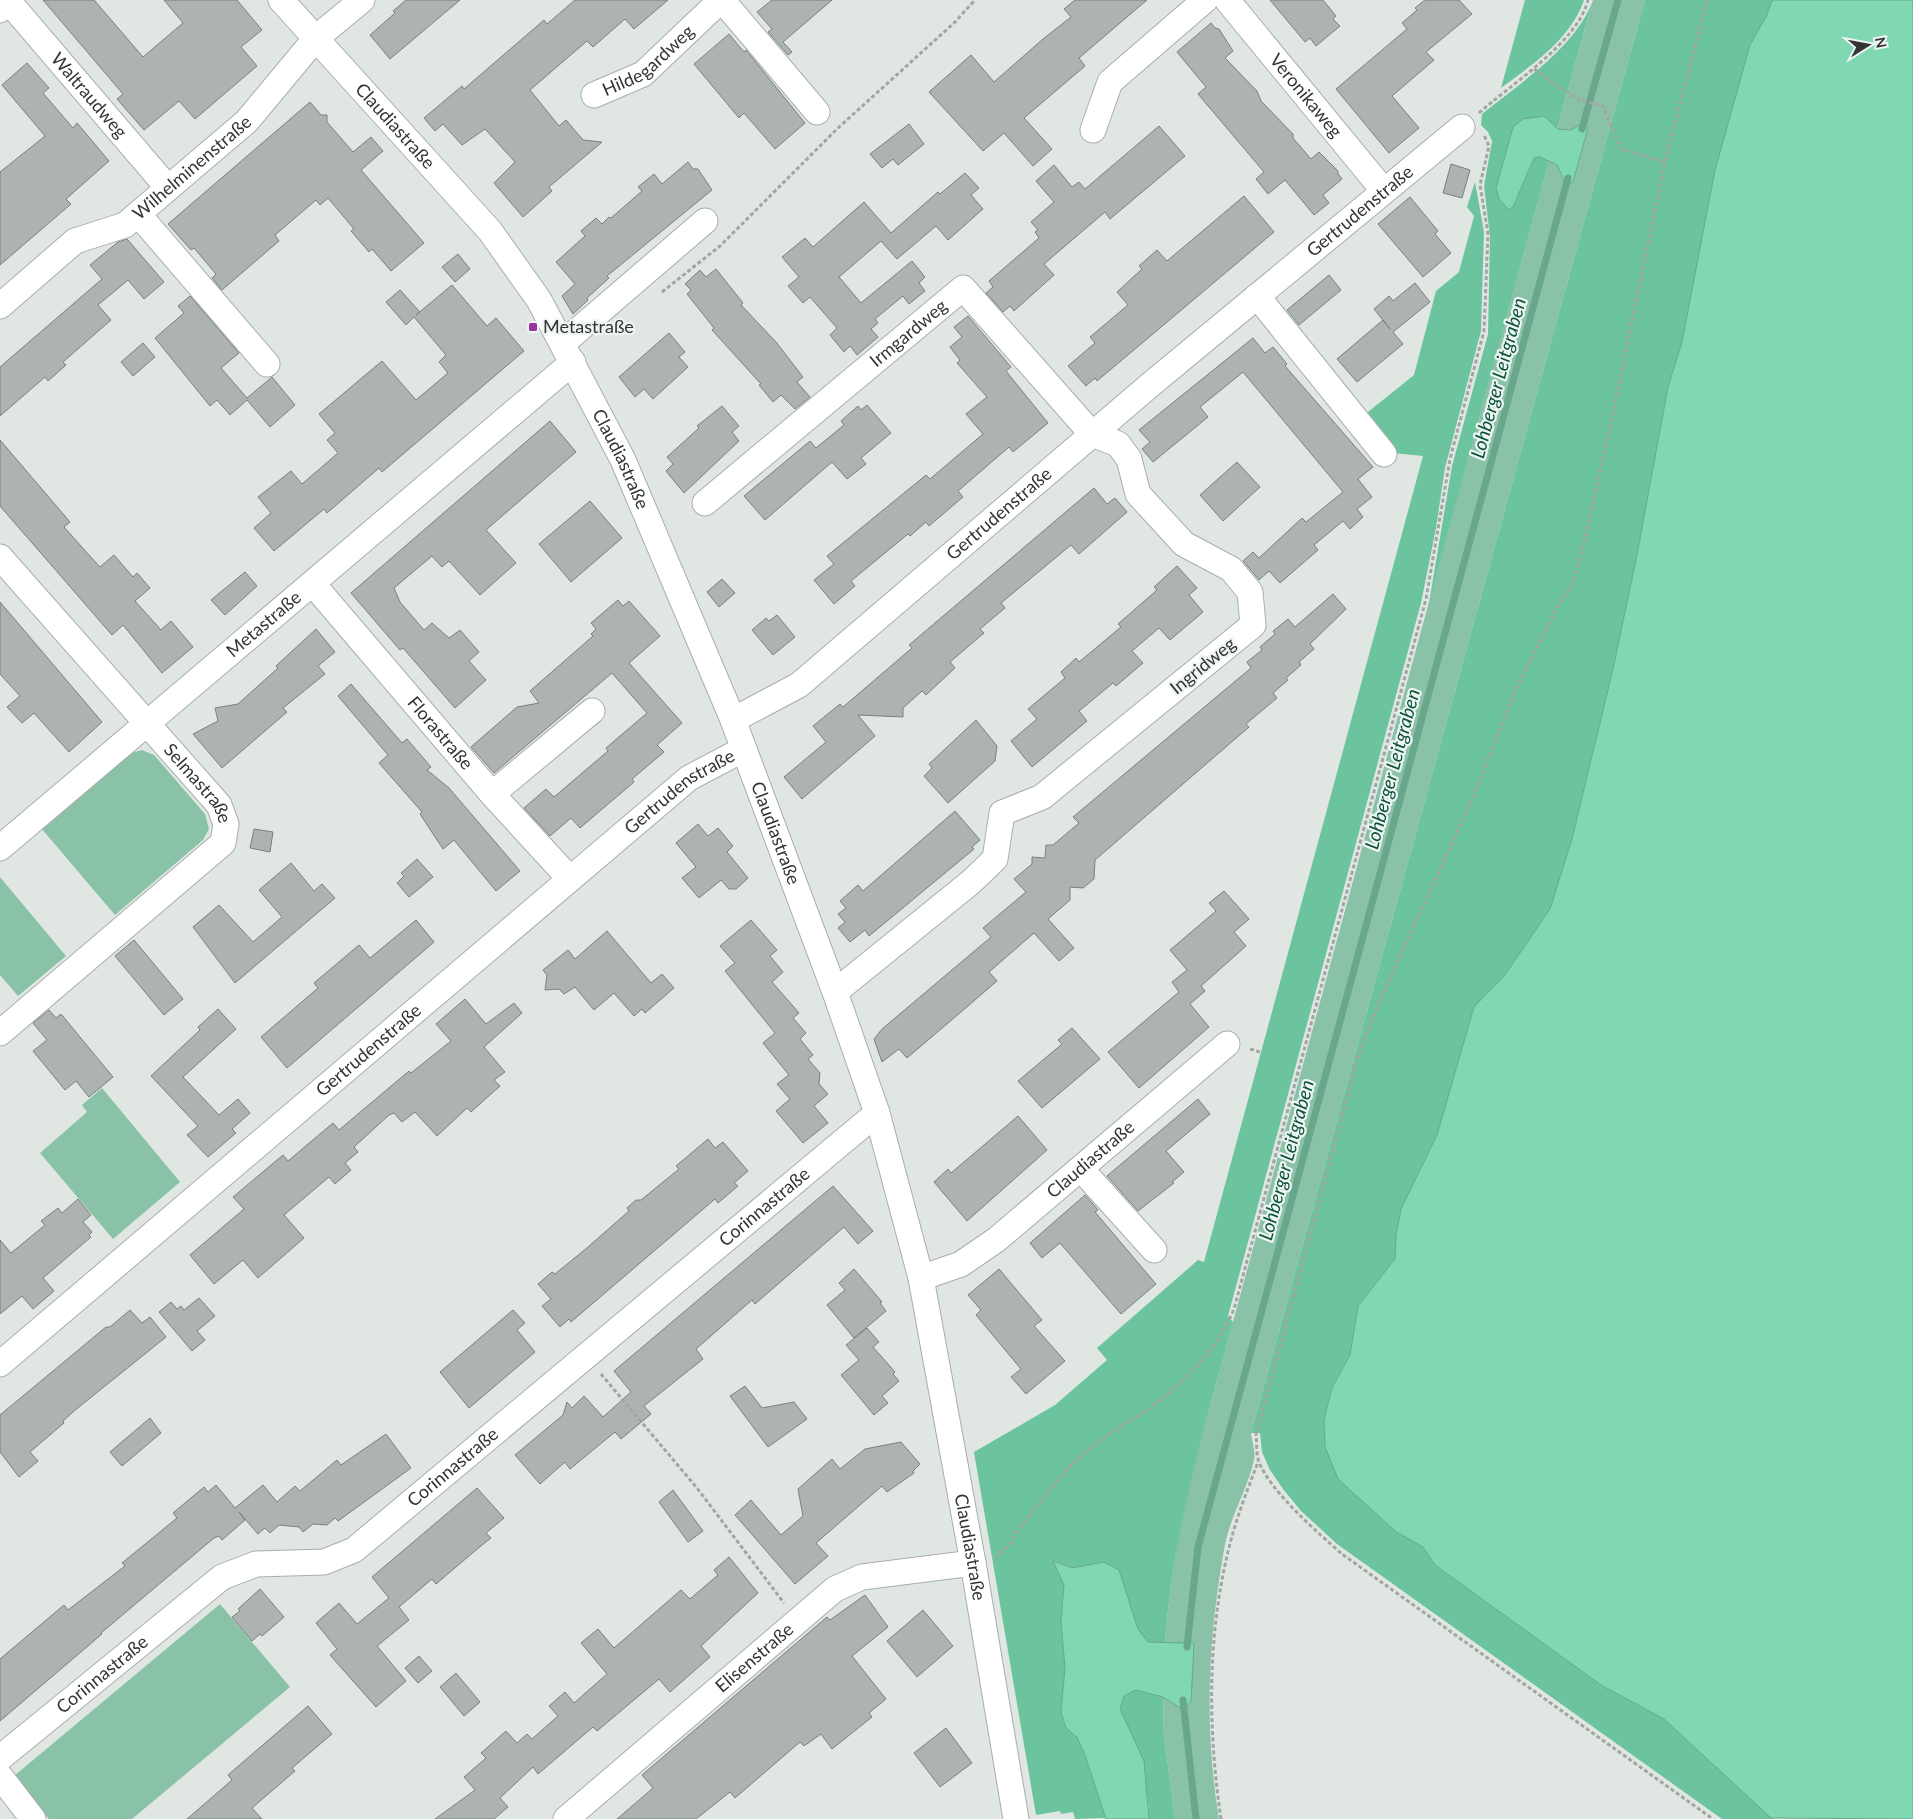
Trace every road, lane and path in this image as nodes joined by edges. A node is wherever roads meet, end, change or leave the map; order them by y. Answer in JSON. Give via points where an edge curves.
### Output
{"nodes":[{"id":1,"x":282,"y":0,"type":"edge"},
{"id":2,"x":362,"y":0,"type":"edge"},
{"id":3,"x":722,"y":0,"type":"edge"},
{"id":4,"x":975,"y":0,"type":"edge"},
{"id":5,"x":1205,"y":0,"type":"edge"},
{"id":6,"x":1227,"y":0,"type":"edge"},
{"id":7,"x":1588,"y":0,"type":"edge"},
{"id":8,"x":1707,"y":0,"type":"edge"},
{"id":9,"x":7,"y":4,"type":"edge"},
{"id":10,"x":316,"y":38,"type":"junction"},
{"id":11,"x":1534,"y":69,"type":"junction"},
{"id":12,"x":594,"y":95,"type":"dead end"},
{"id":13,"x":817,"y":112,"type":"dead end"},
{"id":14,"x":1471,"y":124,"type":"junction"},
{"id":15,"x":1093,"y":130,"type":"dead end"},
{"id":16,"x":1665,"y":162,"type":"junction"},
{"id":17,"x":168,"y":188,"type":"junction"},
{"id":18,"x":1384,"y":191,"type":"junction"},
{"id":19,"x":138,"y":214,"type":"junction"},
{"id":20,"x":705,"y":220,"type":"dead end"},
{"id":21,"x":659,"y":294,"type":"dead end"},
{"id":22,"x":1257,"y":296,"type":"junction"},
{"id":23,"x":0,"y":306,"type":"edge"},
{"id":24,"x":568,"y":352,"type":"junction"},
{"id":25,"x":267,"y":364,"type":"dead end"},
{"id":26,"x":1092,"y":434,"type":"junction"},
{"id":27,"x":1384,"y":454,"type":"dead end"},
{"id":28,"x":705,"y":503,"type":"dead end"},
{"id":29,"x":0,"y":557,"type":"edge"},
{"id":30,"x":313,"y":584,"type":"junction"},
{"id":31,"x":592,"y":711,"type":"dead end"},
{"id":32,"x":733,"y":720,"type":"junction"},
{"id":33,"x":146,"y":724,"type":"junction"},
{"id":34,"x":744,"y":749,"type":"junction"},
{"id":35,"x":492,"y":794,"type":"junction"},
{"id":36,"x":0,"y":848,"type":"edge"},
{"id":37,"x":570,"y":879,"type":"junction"},
{"id":38,"x":835,"y":992,"type":"junction"},
{"id":39,"x":0,"y":1033,"type":"edge"},
{"id":40,"x":1227,"y":1044,"type":"dead end"},
{"id":41,"x":877,"y":1113,"type":"junction"},
{"id":42,"x":1080,"y":1169,"type":"junction"},
{"id":43,"x":1154,"y":1250,"type":"dead end"},
{"id":44,"x":921,"y":1278,"type":"junction"},
{"id":45,"x":586,"y":1356,"type":"junction"},
{"id":46,"x":0,"y":1364,"type":"edge"},
{"id":47,"x":1258,"y":1461,"type":"junction"},
{"id":48,"x":973,"y":1563,"type":"junction"},
{"id":49,"x":798,"y":1621,"type":"junction"},
{"id":50,"x":0,"y":1758,"type":"edge"},
{"id":51,"x":0,"y":1776,"type":"edge"},
{"id":52,"x":33,"y":1819,"type":"edge"},
{"id":53,"x":566,"y":1819,"type":"edge"},
{"id":54,"x":1016,"y":1819,"type":"edge"},
{"id":55,"x":1221,"y":1819,"type":"edge"},
{"id":56,"x":1713,"y":1819,"type":"edge"}],
"edges":[{"from":1,"to":10,"type":"street","name":"Claudiastraße"},
{"from":2,"to":10,"type":"street","name":"Wilhelminenstraße"},
{"from":3,"to":12,"type":"street","name":"Hildegardweg","via":[[643,74]]},
{"from":3,"to":13,"type":"street","name":"Hildegardweg"},
{"from":4,"to":21,"type":"path","via":[[838,128],[720,246]]},
{"from":5,"to":15,"type":"street","via":[[1110,82]]},
{"from":6,"to":18,"type":"street","name":"Veronikaweg"},
{"from":7,"to":11,"type":"path","via":[[1573,28]]},
{"from":8,"to":16,"type":"path"},
{"from":9,"to":17,"type":"street","name":"Waltraudweg"},
{"from":10,"to":17,"type":"street","name":"Wilhelminenstraße","via":[[247,121]]},
{"from":10,"to":24,"type":"street","name":"Claudiastraße","via":[[490,231],[538,300]]},
{"from":11,"to":14,"type":"path"},
{"from":11,"to":16,"type":"path","via":[[1577,99],[1603,106],[1621,149]]},
{"from":14,"to":18,"type":"street","name":"Gertrudenstraße"},
{"from":14,"to":48,"type":"path","via":[[1487,138],[1488,146],[1480,185],[1488,234],[1484,331],[1450,459],[1426,599],[1234,1309],[1207,1354],[1188,1375],[1146,1410],[1086,1451],[997,1558]]},
{"from":16,"to":47,"type":"path","via":[[1615,403],[1573,583],[1516,689],[1474,795],[1386,986],[1359,1054],[1258,1422]]},
{"from":17,"to":19,"type":"street","name":"Wilhelminenstraße"},
{"from":18,"to":22,"type":"street","name":"Gertrudenstraße"},
{"from":19,"to":23,"type":"street","name":"Wilhelminenstraße","via":[[125,225],[75,241]]},
{"from":19,"to":25,"type":"street"},
{"from":20,"to":24,"type":"street","name":"Metastraße"},
{"from":22,"to":26,"type":"street","name":"Gertrudenstraße"},
{"from":22,"to":27,"type":"street"},
{"from":24,"to":30,"type":"street","name":"Metastraße"},
{"from":24,"to":32,"type":"street","name":"Claudiastraße","via":[[623,460]]},
{"from":26,"to":28,"type":"street","name":"Irmgardweg","via":[[963,288]]},
{"from":26,"to":32,"type":"street","name":"Gertrudenstraße","via":[[799,685]]},
{"from":26,"to":38,"type":"street","name":"Ingridweg","via":[[1118,444],[1129,460],[1138,494],[1184,544],[1230,569],[1250,592],[1253,625],[1042,797],[1002,813],[995,859]]},
{"from":29,"to":33,"type":"street","name":"Selmastraße"},
{"from":30,"to":33,"type":"street","name":"Metastraße"},
{"from":30,"to":35,"type":"street","name":"Florastraße"},
{"from":31,"to":35,"type":"street"},
{"from":32,"to":34,"type":"street","name":"Claudiastraße"},
{"from":33,"to":36,"type":"street","name":"Metastraße"},
{"from":33,"to":39,"type":"street","name":"Selmastraße","via":[[219,805],[226,824],[223,843]]},
{"from":34,"to":37,"type":"street","name":"Gertrudenstraße","via":[[689,778]]},
{"from":34,"to":38,"type":"street","name":"Claudiastraße"},
{"from":35,"to":37,"type":"street","name":"Florastraße"},
{"from":37,"to":46,"type":"street","name":"Gertrudenstraße"},
{"from":38,"to":41,"type":"street","name":"Claudiastraße"},
{"from":40,"to":42,"type":"street","name":"Claudiastraße"},
{"from":41,"to":44,"type":"street","name":"Claudiastraße"},
{"from":41,"to":45,"type":"street","name":"Corinnastraße"},
{"from":42,"to":43,"type":"street"},
{"from":42,"to":44,"type":"street","name":"Claudiastraße","via":[[996,1240],[961,1264]]},
{"from":44,"to":48,"type":"street","name":"Claudiastraße"},
{"from":45,"to":49,"type":"path","via":[[697,1488]]},
{"from":45,"to":50,"type":"street","name":"Corinnastraße","via":[[354,1550],[324,1562],[256,1564],[222,1577]]},
{"from":47,"to":55,"type":"path","via":[[1228,1553],[1218,1615],[1212,1679],[1212,1744]]},
{"from":47,"to":56,"type":"path","via":[[1292,1507],[1342,1554]]},
{"from":48,"to":49,"type":"street","name":"Elisenstraße","via":[[862,1577],[835,1589]]},
{"from":48,"to":54,"type":"street","name":"Claudiastraße"},
{"from":49,"to":53,"type":"street","name":"Elisenstraße"},
{"from":51,"to":52,"type":"street"}]}
